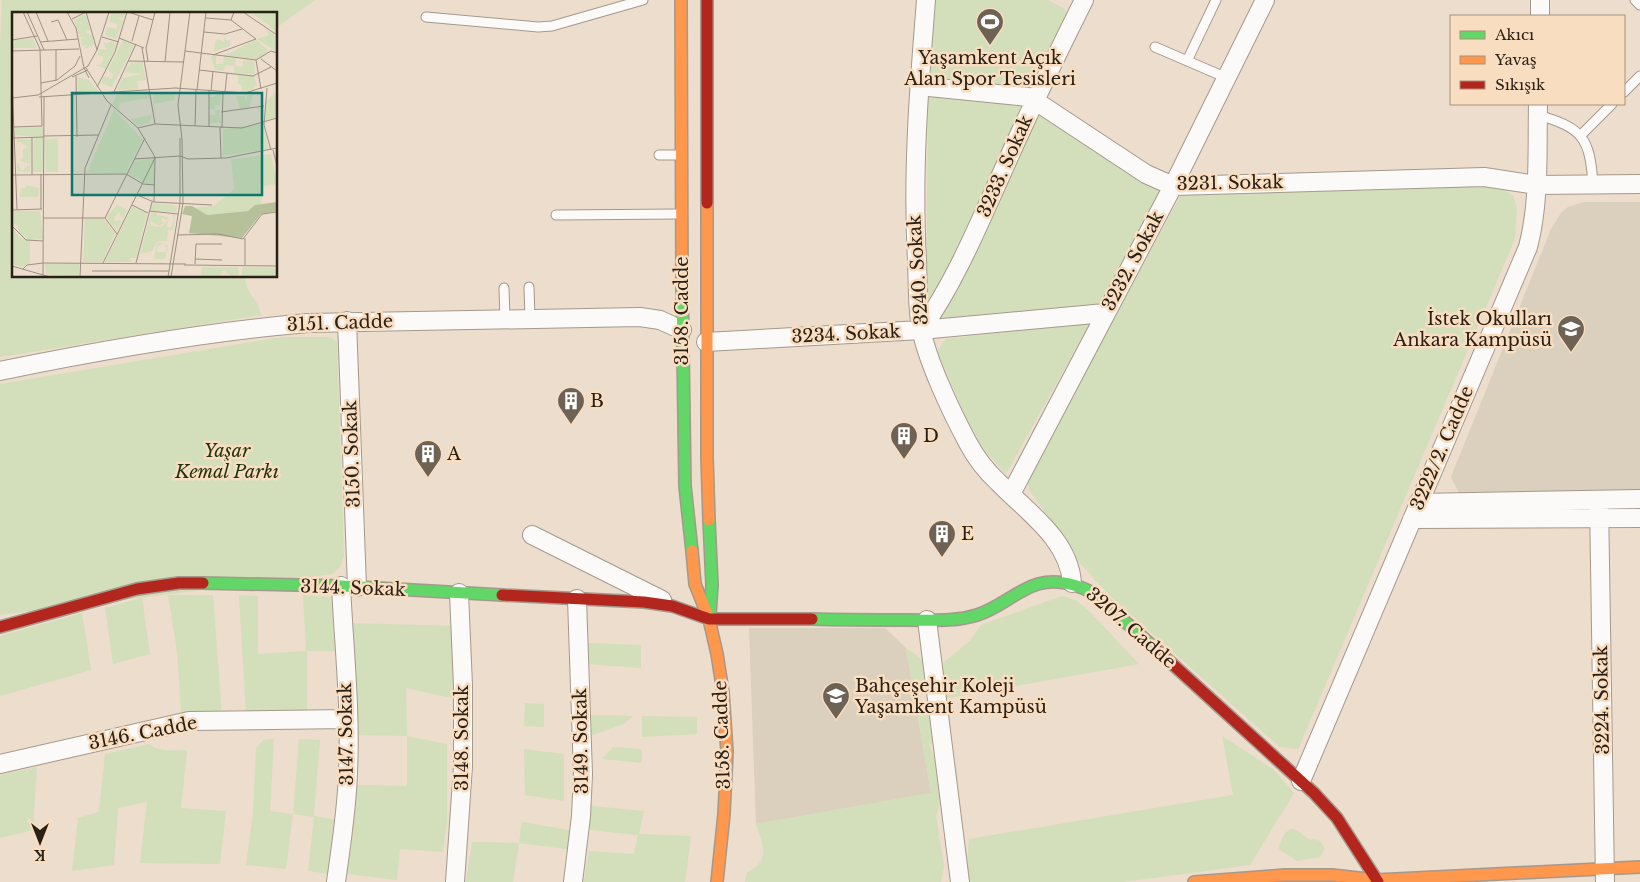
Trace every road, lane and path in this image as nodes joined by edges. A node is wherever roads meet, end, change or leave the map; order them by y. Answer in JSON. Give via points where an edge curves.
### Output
{"nodes":[{"id":1,"x":643,"y":0,"type":"edge"},
{"id":2,"x":682,"y":0,"type":"edge"},
{"id":3,"x":707,"y":0,"type":"edge"},
{"id":4,"x":926,"y":0,"type":"edge"},
{"id":5,"x":1216,"y":0,"type":"edge"},
{"id":6,"x":1265,"y":0,"type":"edge"},
{"id":7,"x":1540,"y":0,"type":"edge"},
{"id":8,"x":1635,"y":0,"type":"edge"},
{"id":9,"x":1079,"y":1,"type":"edge"},
{"id":10,"x":1640,"y":5,"type":"edge"},
{"id":11,"x":1540,"y":15,"type":"edge"},
{"id":12,"x":426,"y":17,"type":"dead end"},
{"id":13,"x":1155,"y":47,"type":"dead end"},
{"id":14,"x":1187,"y":61,"type":"junction"},
{"id":15,"x":1640,"y":76,"type":"edge"},
{"id":16,"x":1227,"y":78,"type":"junction"},
{"id":17,"x":919,"y":86,"type":"junction"},
{"id":18,"x":1625,"y":91,"type":"edge"},
{"id":19,"x":1034,"y":100,"type":"junction"},
{"id":20,"x":1611,"y":105,"type":"edge"},
{"id":21,"x":1538,"y":109,"type":"edge"},
{"id":22,"x":1581,"y":135,"type":"junction"},
{"id":23,"x":659,"y":155,"type":"dead end"},
{"id":24,"x":682,"y":155,"type":"junction"},
{"id":25,"x":1640,"y":184,"type":"edge"},
{"id":26,"x":1536,"y":185,"type":"junction"},
{"id":27,"x":1594,"y":185,"type":"junction"},
{"id":28,"x":1173,"y":186,"type":"junction"},
{"id":29,"x":682,"y":214,"type":"junction"},
{"id":30,"x":556,"y":215,"type":"dead end"},
{"id":31,"x":529,"y":287,"type":"dead end"},
{"id":32,"x":504,"y":288,"type":"dead end"},
{"id":33,"x":1105,"y":313,"type":"junction"},
{"id":34,"x":505,"y":319,"type":"junction"},
{"id":35,"x":530,"y":319,"type":"junction"},
{"id":36,"x":347,"y":321,"type":"junction"},
{"id":37,"x":921,"y":330,"type":"junction"},
{"id":38,"x":694,"y":336,"type":"junction"},
{"id":39,"x":0,"y":371,"type":"edge"},
{"id":40,"x":1010,"y":494,"type":"junction"},
{"id":41,"x":1599,"y":500,"type":"junction"},
{"id":42,"x":1640,"y":500,"type":"edge"},
{"id":43,"x":1415,"y":511,"type":"junction"},
{"id":44,"x":1598,"y":518,"type":"junction"},
{"id":45,"x":1640,"y":518,"type":"edge"},
{"id":46,"x":532,"y":535,"type":"dead end"},
{"id":47,"x":1072,"y":583,"type":"junction"},
{"id":48,"x":349,"y":587,"type":"junction"},
{"id":49,"x":459,"y":593,"type":"junction"},
{"id":50,"x":577,"y":599,"type":"junction"},
{"id":51,"x":680,"y":609,"type":"junction"},
{"id":52,"x":709,"y":619,"type":"junction"},
{"id":53,"x":927,"y":620,"type":"junction"},
{"id":54,"x":0,"y":627,"type":"edge"},
{"id":55,"x":348,"y":719,"type":"junction"},
{"id":56,"x":0,"y":764,"type":"edge"},
{"id":57,"x":1301,"y":781,"type":"junction"},
{"id":58,"x":1640,"y":867,"type":"edge"},
{"id":59,"x":1605,"y":876,"type":"edge"},
{"id":60,"x":1283,"y":879,"type":"edge"},
{"id":61,"x":1377,"y":881,"type":"edge"},
{"id":62,"x":336,"y":882,"type":"edge"},
{"id":63,"x":455,"y":882,"type":"edge"},
{"id":64,"x":573,"y":882,"type":"edge"},
{"id":65,"x":716,"y":882,"type":"edge"},
{"id":66,"x":960,"y":882,"type":"edge"},
{"id":67,"x":1194,"y":882,"type":"edge"}],
"edges":[{"from":1,"to":12,"type":"lane","via":[[552,26]]},
{"from":2,"to":24,"type":"street","name":"3158. Cadde"},
{"from":3,"to":38,"type":"street","name":"3158. Cadde"},
{"from":4,"to":17,"type":"street","name":"3240. Sokak"},
{"from":5,"to":14,"type":"lane"},
{"from":6,"to":16,"type":"street","name":"3232. Sokak"},
{"from":7,"to":11,"type":"street"},
{"from":8,"to":10,"type":"lane"},
{"from":9,"to":19,"type":"street","name":"3233. Sokak"},
{"from":13,"to":14,"type":"lane"},
{"from":14,"to":16,"type":"lane"},
{"from":15,"to":18,"type":"lane"},
{"from":16,"to":28,"type":"street","name":"3232. Sokak"},
{"from":17,"to":19,"type":"street","name":"3231. Sokak"},
{"from":17,"to":37,"type":"street","name":"3240. Sokak","via":[[914,210]]},
{"from":19,"to":28,"type":"street","name":"3231. Sokak","via":[[1146,174]]},
{"from":19,"to":37,"type":"street","name":"3233. Sokak","via":[[957,270]]},
{"from":20,"to":22,"type":"lane"},
{"from":21,"to":22,"type":"lane"},
{"from":21,"to":26,"type":"street","name":"3222/2. Cadde"},
{"from":22,"to":27,"type":"lane","via":[[1587,145]]},
{"from":23,"to":24,"type":"lane"},
{"from":24,"to":29,"type":"street","name":"3158. Cadde"},
{"from":25,"to":27,"type":"street","name":"3231. Sokak"},
{"from":26,"to":27,"type":"street","name":"3231. Sokak"},
{"from":26,"to":28,"type":"street","name":"3231. Sokak","via":[[1484,177]]},
{"from":26,"to":43,"type":"street","name":"3222/2. Cadde","via":[[1528,247]]},
{"from":28,"to":33,"type":"street","name":"3232. Sokak"},
{"from":29,"to":30,"type":"lane"},
{"from":29,"to":38,"type":"street","name":"3158. Cadde"},
{"from":31,"to":35,"type":"lane"},
{"from":32,"to":34,"type":"lane"},
{"from":33,"to":37,"type":"street","name":"3234. Sokak"},
{"from":33,"to":40,"type":"street","name":"3232. Sokak"},
{"from":34,"to":35,"type":"street","name":"3151. Cadde"},
{"from":34,"to":36,"type":"street","name":"3151. Cadde"},
{"from":35,"to":38,"type":"street","name":"3151. Cadde","via":[[640,317],[667,323]]},
{"from":36,"to":39,"type":"street","name":"3151. Cadde","via":[[207,334]]},
{"from":36,"to":48,"type":"street","name":"3150. Sokak"},
{"from":37,"to":38,"type":"street","name":"3234. Sokak"},
{"from":37,"to":40,"type":"street","name":"3240. Sokak","via":[[941,385],[968,442],[990,474]]},
{"from":38,"to":52,"type":"street","name":"3158. Cadde","via":[[708,487],[712,584]]},
{"from":38,"to":52,"type":"street","name":"3158. Cadde","via":[[684,458],[695,584]]},
{"from":40,"to":47,"type":"street","name":"3240. Sokak","via":[[1044,527],[1062,551]]},
{"from":41,"to":42,"type":"street"},
{"from":41,"to":43,"type":"street"},
{"from":41,"to":44,"type":"street","name":"3224. Sokak"},
{"from":43,"to":44,"type":"street"},
{"from":43,"to":57,"type":"street","name":"3222/2. Cadde"},
{"from":44,"to":45,"type":"street"},
{"from":44,"to":59,"type":"street","name":"3224. Sokak"},
{"from":46,"to":51,"type":"street"},
{"from":47,"to":53,"type":"street","name":"3207. Cadde","via":[[1038,584],[983,613]]},
{"from":47,"to":57,"type":"street","name":"3207. Cadde","via":[[1101,598]]},
{"from":48,"to":49,"type":"street","name":"3144. Sokak"},
{"from":48,"to":54,"type":"street","name":"3144. Sokak","via":[[157,585]]},
{"from":48,"to":55,"type":"street","name":"3147. Sokak"},
{"from":49,"to":50,"type":"street","name":"3144. Sokak"},
{"from":49,"to":63,"type":"street","name":"3148. Sokak","via":[[463,766]]},
{"from":50,"to":51,"type":"street","name":"3144. Sokak","via":[[654,603]]},
{"from":50,"to":64,"type":"street","name":"3149. Sokak","via":[[583,774]]},
{"from":51,"to":52,"type":"street","name":"3144. Sokak"},
{"from":52,"to":53,"type":"street","name":"3207. Cadde"},
{"from":52,"to":65,"type":"street","name":"3158. Cadde","via":[[723,692],[727,752]]},
{"from":53,"to":66,"type":"street"},
{"from":55,"to":56,"type":"street","name":"3146. Cadde","via":[[189,721]]},
{"from":55,"to":62,"type":"street","name":"3147. Sokak","via":[[347,793]]},
{"from":57,"to":61,"type":"street","name":"3207. Cadde","via":[[1337,818]]},
{"from":58,"to":59,"type":"street"},
{"from":59,"to":61,"type":"street"},
{"from":60,"to":61,"type":"street","via":[[1340,875]]},
{"from":60,"to":67,"type":"street"}]}
